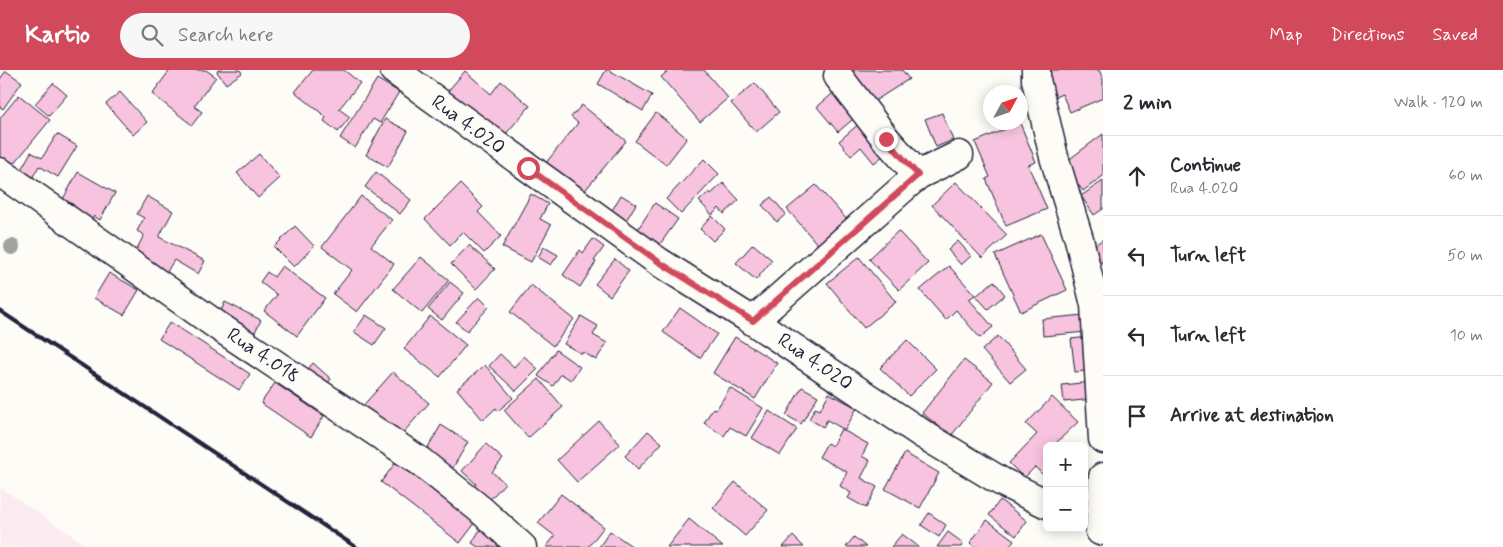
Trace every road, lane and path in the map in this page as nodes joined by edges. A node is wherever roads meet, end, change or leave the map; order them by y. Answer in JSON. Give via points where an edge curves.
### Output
{"nodes":[{"id":1,"x":394,"y":70,"type":"edge"},
{"id":2,"x":1036,"y":70,"type":"edge"},
{"id":3,"x":838,"y":76,"type":"dead end"},
{"id":4,"x":959,"y":155,"type":"dead end"},
{"id":5,"x":0,"y":172,"type":"edge"},
{"id":6,"x":918,"y":175,"type":"junction"},
{"id":7,"x":753,"y":321,"type":"junction"},
{"id":8,"x":1103,"y":439,"type":"edge"},
{"id":9,"x":1103,"y":477,"type":"edge"},
{"id":10,"x":1043,"y":502,"type":"edge"},
{"id":11,"x":1096,"y":529,"type":"edge"},
{"id":12,"x":522,"y":547,"type":"edge"}],
"edges":[{"from":1,"to":7,"type":"street","name":"Rua 4.020","via":[[659,262]]},
{"from":2,"to":8,"type":"street","via":[[1054,157],[1095,305]]},
{"from":3,"to":6,"type":"street"},
{"from":4,"to":6,"type":"street"},
{"from":5,"to":12,"type":"street","name":"Rua 4.018","via":[[218,326],[421,462]]},
{"from":6,"to":7,"type":"street"},
{"from":7,"to":10,"type":"street","name":"Rua 4.020","via":[[924,435],[1002,482]]},
{"from":9,"to":11,"type":"street"}]}
